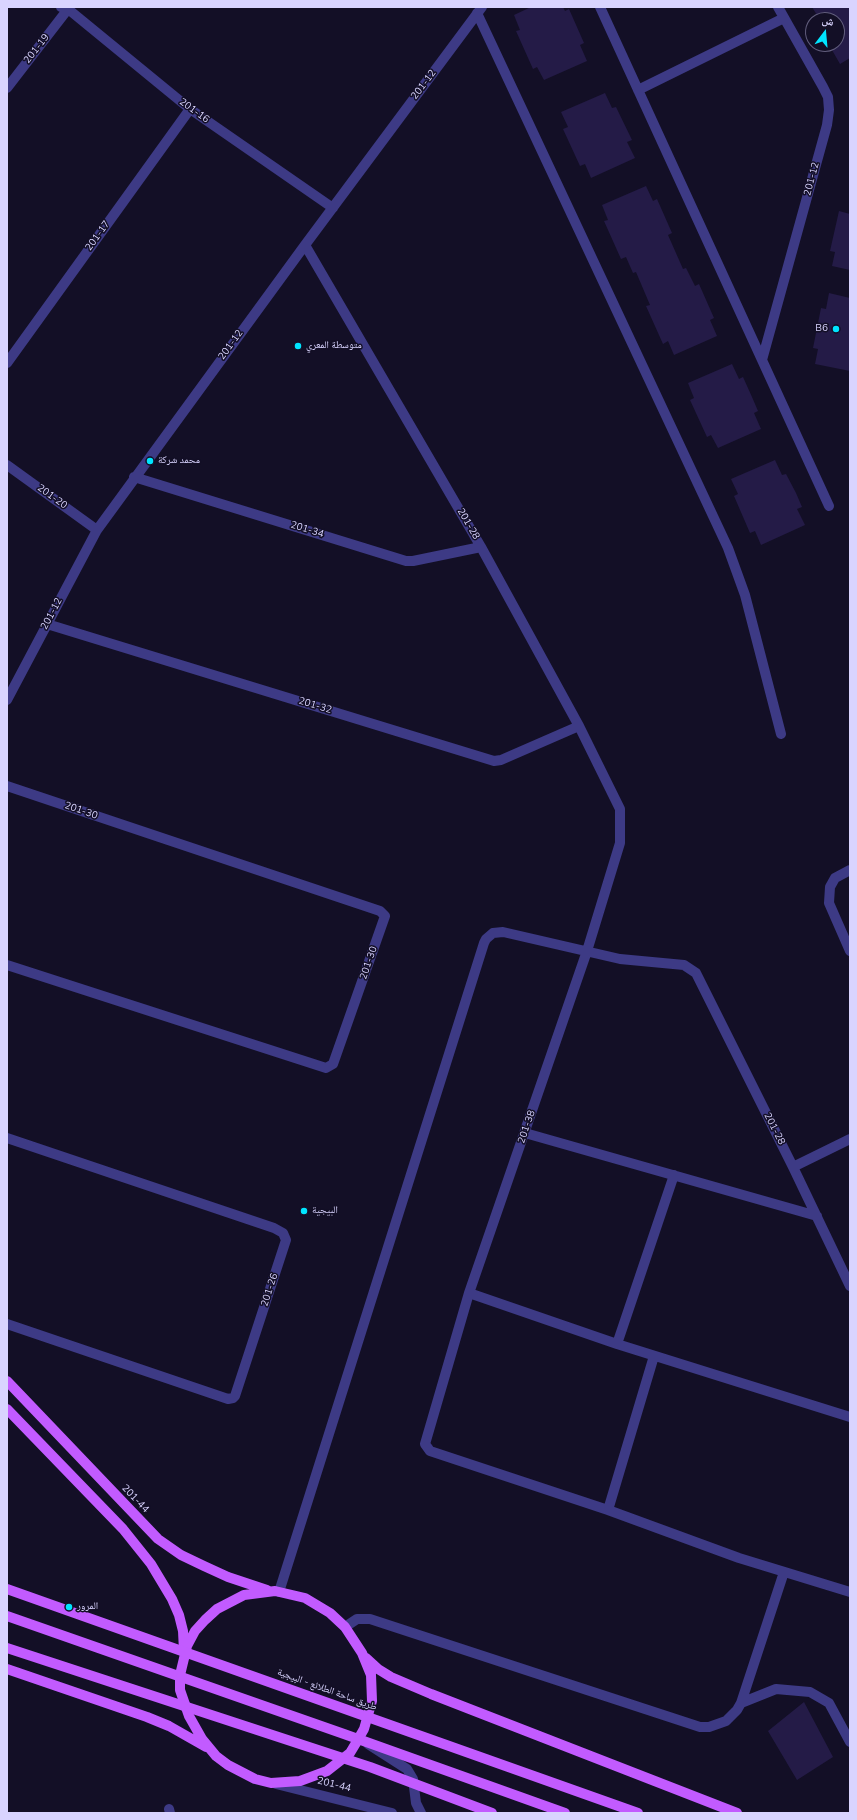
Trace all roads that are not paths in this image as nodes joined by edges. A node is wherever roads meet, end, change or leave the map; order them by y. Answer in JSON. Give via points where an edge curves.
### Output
{"nodes":[{"id":1,"x":600,"y":7,"type":"edge"},
{"id":2,"x":778,"y":7,"type":"edge"},
{"id":3,"x":64,"y":8,"type":"edge"},
{"id":4,"x":480,"y":10,"type":"edge"},
{"id":5,"x":784,"y":18,"type":"junction"},
{"id":6,"x":7,"y":88,"type":"edge"},
{"id":7,"x":638,"y":90,"type":"junction"},
{"id":8,"x":190,"y":109,"type":"junction"},
{"id":9,"x":333,"y":208,"type":"junction"},
{"id":10,"x":305,"y":245,"type":"junction"},
{"id":11,"x":762,"y":360,"type":"junction"},
{"id":12,"x":7,"y":363,"type":"edge"},
{"id":13,"x":7,"y":465,"type":"edge"},
{"id":14,"x":134,"y":477,"type":"junction"},
{"id":15,"x":829,"y":506,"type":"dead end"},
{"id":16,"x":97,"y":530,"type":"junction"},
{"id":17,"x":481,"y":547,"type":"junction"},
{"id":18,"x":47,"y":624,"type":"junction"},
{"id":19,"x":7,"y":700,"type":"edge"},
{"id":20,"x":579,"y":726,"type":"junction"},
{"id":21,"x":781,"y":734,"type":"dead end"},
{"id":22,"x":7,"y":786,"type":"edge"},
{"id":23,"x":620,"y":809,"type":"joint"},
{"id":24,"x":850,"y":870,"type":"edge"},
{"id":25,"x":587,"y":951,"type":"junction"},
{"id":26,"x":850,"y":951,"type":"edge"},
{"id":27,"x":7,"y":965,"type":"edge"},
{"id":28,"x":525,"y":1133,"type":"junction"},
{"id":29,"x":7,"y":1138,"type":"edge"},
{"id":30,"x":850,"y":1139,"type":"edge"},
{"id":31,"x":793,"y":1167,"type":"junction"},
{"id":32,"x":674,"y":1175,"type":"junction"},
{"id":33,"x":817,"y":1216,"type":"junction"},
{"id":34,"x":850,"y":1286,"type":"edge"},
{"id":35,"x":469,"y":1293,"type":"junction"},
{"id":36,"x":7,"y":1324,"type":"edge"},
{"id":37,"x":617,"y":1344,"type":"junction"},
{"id":38,"x":654,"y":1356,"type":"junction"},
{"id":39,"x":7,"y":1381,"type":"edge"},
{"id":40,"x":7,"y":1409,"type":"edge"},
{"id":41,"x":850,"y":1417,"type":"edge"},
{"id":42,"x":608,"y":1510,"type":"junction"},
{"id":43,"x":784,"y":1572,"type":"junction"},
{"id":44,"x":7,"y":1589,"type":"edge"},
{"id":45,"x":277,"y":1592,"type":"junction"},
{"id":46,"x":850,"y":1592,"type":"edge"},
{"id":47,"x":7,"y":1616,"type":"edge"},
{"id":48,"x":345,"y":1627,"type":"junction"},
{"id":49,"x":7,"y":1648,"type":"edge"},
{"id":50,"x":362,"y":1653,"type":"junction"},
{"id":51,"x":183,"y":1660,"type":"junction"},
{"id":52,"x":7,"y":1669,"type":"edge"},
{"id":53,"x":741,"y":1703,"type":"junction"},
{"id":54,"x":366,"y":1723,"type":"junction"},
{"id":55,"x":850,"y":1742,"type":"edge"},
{"id":56,"x":216,"y":1756,"type":"junction"},
{"id":57,"x":271,"y":1783,"type":"junction"},
{"id":58,"x":392,"y":1813,"type":"edge"},
{"id":59,"x":421,"y":1813,"type":"edge"},
{"id":60,"x":492,"y":1813,"type":"edge"},
{"id":61,"x":565,"y":1813,"type":"edge"},
{"id":62,"x":638,"y":1813,"type":"edge"},
{"id":63,"x":737,"y":1813,"type":"edge"}],
"edges":[{"from":1,"to":7,"type":"street"},
{"from":2,"to":5,"type":"street","name":"201-12"},
{"from":3,"to":6,"type":"street","name":"201-19"},
{"from":3,"to":8,"type":"street","name":"201-16"},
{"from":4,"to":9,"type":"street","name":"201-12"},
{"from":4,"to":21,"type":"street","via":[[728,548],[747,602]]},
{"from":5,"to":7,"type":"street"},
{"from":5,"to":11,"type":"street","name":"201-12","via":[[828,97],[829,110]]},
{"from":7,"to":11,"type":"street"},
{"from":8,"to":9,"type":"street","name":"201-16"},
{"from":8,"to":12,"type":"street","name":"201-17"},
{"from":9,"to":10,"type":"street","name":"201-12"},
{"from":10,"to":14,"type":"street","name":"201-12"},
{"from":10,"to":17,"type":"street","name":"201-28"},
{"from":11,"to":15,"type":"street"},
{"from":13,"to":16,"type":"street","name":"201-20"},
{"from":14,"to":16,"type":"street","name":"201-12"},
{"from":14,"to":17,"type":"street","name":"201-34","via":[[406,561]]},
{"from":16,"to":18,"type":"street","name":"201-12"},
{"from":17,"to":20,"type":"street","name":"201-28"},
{"from":18,"to":19,"type":"street","name":"201-12"},
{"from":18,"to":20,"type":"street","name":"201-32","via":[[494,761]]},
{"from":20,"to":23,"type":"street","name":"201-28"},
{"from":22,"to":27,"type":"street","name":"201-30","via":[[380,911],[385,916],[333,1064],[326,1068]]},
{"from":23,"to":25,"type":"street","name":"201-38","via":[[620,843]]},
{"from":24,"to":26,"type":"street","via":[[835,878],[830,886],[829,903]]},
{"from":25,"to":28,"type":"street","name":"201-38"},
{"from":25,"to":31,"type":"street","name":"201-28","via":[[626,960],[684,965],[696,973]]},
{"from":25,"to":45,"type":"street","via":[[503,932],[493,933],[486,939]]},
{"from":28,"to":32,"type":"street"},
{"from":28,"to":35,"type":"street","name":"201-38"},
{"from":29,"to":36,"type":"street","name":"201-26","via":[[274,1228],[283,1232],[286,1240],[233,1398],[228,1399]]},
{"from":30,"to":31,"type":"street"},
{"from":31,"to":33,"type":"street","name":"201-28"},
{"from":32,"to":33,"type":"street"},
{"from":32,"to":37,"type":"street"},
{"from":33,"to":34,"type":"street","name":"201-28"},
{"from":35,"to":37,"type":"street"},
{"from":35,"to":42,"type":"street","name":"201-38","via":[[425,1444],[430,1451]]},
{"from":37,"to":38,"type":"street"},
{"from":38,"to":41,"type":"street"},
{"from":38,"to":42,"type":"street"},
{"from":39,"to":45,"type":"main road","name":"201-44","via":[[158,1539],[181,1555],[228,1577]]},
{"from":40,"to":51,"type":"main road","via":[[123,1529],[151,1564],[179,1615],[183,1631]]},
{"from":42,"to":43,"type":"street"},
{"from":43,"to":46,"type":"street"},
{"from":43,"to":53,"type":"street"},
{"from":44,"to":62,"type":"main road","name":"طريق ساحة الطلائع - البيجية","bridge":true},
{"from":45,"to":48,"type":"main road","name":"201-44","via":[[305,1598],[330,1613]]},
{"from":45,"to":51,"type":"main road","via":[[244,1595],[217,1609],[196,1632]]},
{"from":47,"to":61,"type":"main road","bridge":true},
{"from":48,"to":50,"type":"main road","name":"201-44"},
{"from":48,"to":53,"type":"street","via":[[357,1619],[370,1619],[700,1727],[709,1727],[726,1721]]},
{"from":49,"to":60,"type":"main road","bridge":true,"via":[[370,1767]]},
{"from":50,"to":54,"type":"main road","via":[[372,1689]]},
{"from":50,"to":63,"type":"main road","via":[[378,1669],[407,1684]]},
{"from":51,"to":56,"type":"main road","via":[[180,1690],[184,1703],[202,1739]]},
{"from":52,"to":56,"type":"main road","via":[[125,1708],[169,1726],[191,1737]]},
{"from":53,"to":55,"type":"street","via":[[776,1689],[810,1692],[829,1703]]},
{"from":54,"to":57,"type":"main road","via":[[350,1753],[327,1771],[300,1782]]},
{"from":54,"to":59,"type":"street","via":[[368,1745],[404,1766],[410,1773],[416,1803]]},
{"from":56,"to":57,"type":"main road","via":[[241,1773]]},
{"from":57,"to":58,"type":"street","name":"201-44"}]}
